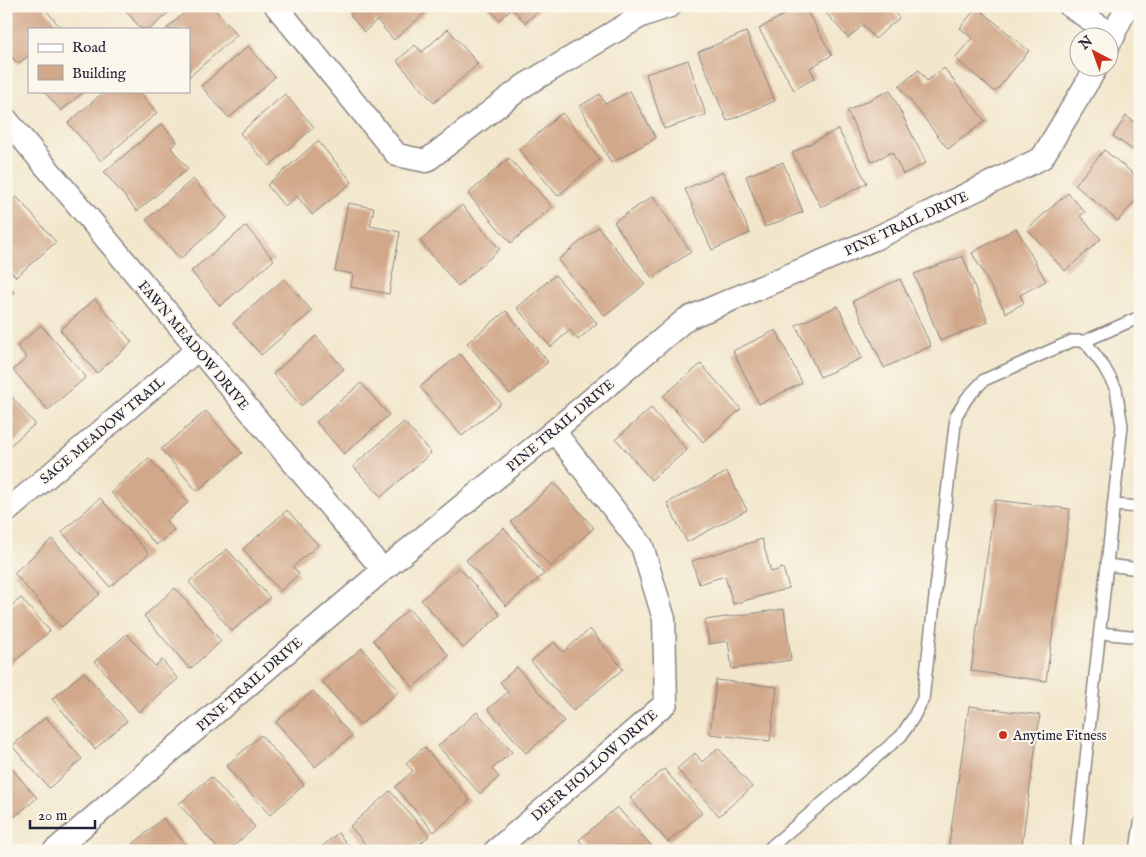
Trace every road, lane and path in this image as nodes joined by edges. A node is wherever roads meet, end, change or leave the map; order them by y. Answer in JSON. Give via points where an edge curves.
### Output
{"nodes":[{"id":1,"x":276,"y":6,"type":"edge"},
{"id":2,"x":670,"y":6,"type":"edge"},
{"id":3,"x":1070,"y":6,"type":"edge"},
{"id":4,"x":1127,"y":6,"type":"edge"},
{"id":5,"x":638,"y":11,"type":"edge"},
{"id":6,"x":1096,"y":28,"type":"edge"},
{"id":7,"x":1117,"y":28,"type":"edge"},
{"id":8,"x":1090,"y":78,"type":"edge"},
{"id":9,"x":10,"y":131,"type":"edge"},
{"id":10,"x":1140,"y":317,"type":"edge"},
{"id":11,"x":1085,"y":341,"type":"junction"},
{"id":12,"x":198,"y":349,"type":"junction"},
{"id":13,"x":554,"y":431,"type":"junction"},
{"id":14,"x":1114,"y":505,"type":"junction"},
{"id":15,"x":1140,"y":508,"type":"edge"},
{"id":16,"x":6,"y":512,"type":"edge"},
{"id":17,"x":1107,"y":565,"type":"junction"},
{"id":18,"x":1140,"y":569,"type":"edge"},
{"id":19,"x":383,"y":570,"type":"junction"},
{"id":20,"x":1100,"y":633,"type":"junction"},
{"id":21,"x":1140,"y":637,"type":"edge"},
{"id":22,"x":1140,"y":823,"type":"edge"},
{"id":23,"x":54,"y":851,"type":"edge"},
{"id":24,"x":495,"y":851,"type":"edge"},
{"id":25,"x":766,"y":851,"type":"edge"},
{"id":26,"x":1076,"y":851,"type":"edge"},
{"id":27,"x":1136,"y":851,"type":"edge"}],
"edges":[{"from":1,"to":5,"type":"street","via":[[397,156],[426,161],[525,84]]},
{"from":2,"to":5,"type":"street"},
{"from":3,"to":6,"type":"street"},
{"from":4,"to":7,"type":"street"},
{"from":8,"to":13,"type":"street","name":"PINE TRAIL DRIVE","via":[[1042,158],[872,240],[686,319]]},
{"from":9,"to":12,"type":"street","name":"FAWN MEADOW DRIVE"},
{"from":10,"to":11,"type":"lane"},
{"from":11,"to":14,"type":"lane","via":[[1116,389],[1122,426]]},
{"from":11,"to":25,"type":"lane","via":[[1072,341],[984,380],[967,398],[956,416],[923,699],[901,736]]},
{"from":12,"to":16,"type":"street","name":"SAGE MEADOW TRAIL"},
{"from":12,"to":19,"type":"street","name":"FAWN MEADOW DRIVE"},
{"from":13,"to":19,"type":"street","name":"PINE TRAIL DRIVE"},
{"from":13,"to":24,"type":"street","name":"DEER HOLLOW DRIVE","via":[[642,546],[664,619],[666,703]]},
{"from":14,"to":15,"type":"lane"},
{"from":14,"to":17,"type":"lane"},
{"from":17,"to":18,"type":"lane"},
{"from":17,"to":20,"type":"lane"},
{"from":19,"to":23,"type":"street","name":"PINE TRAIL DRIVE"},
{"from":20,"to":21,"type":"lane"},
{"from":20,"to":26,"type":"lane"},
{"from":22,"to":27,"type":"lane"}]}
